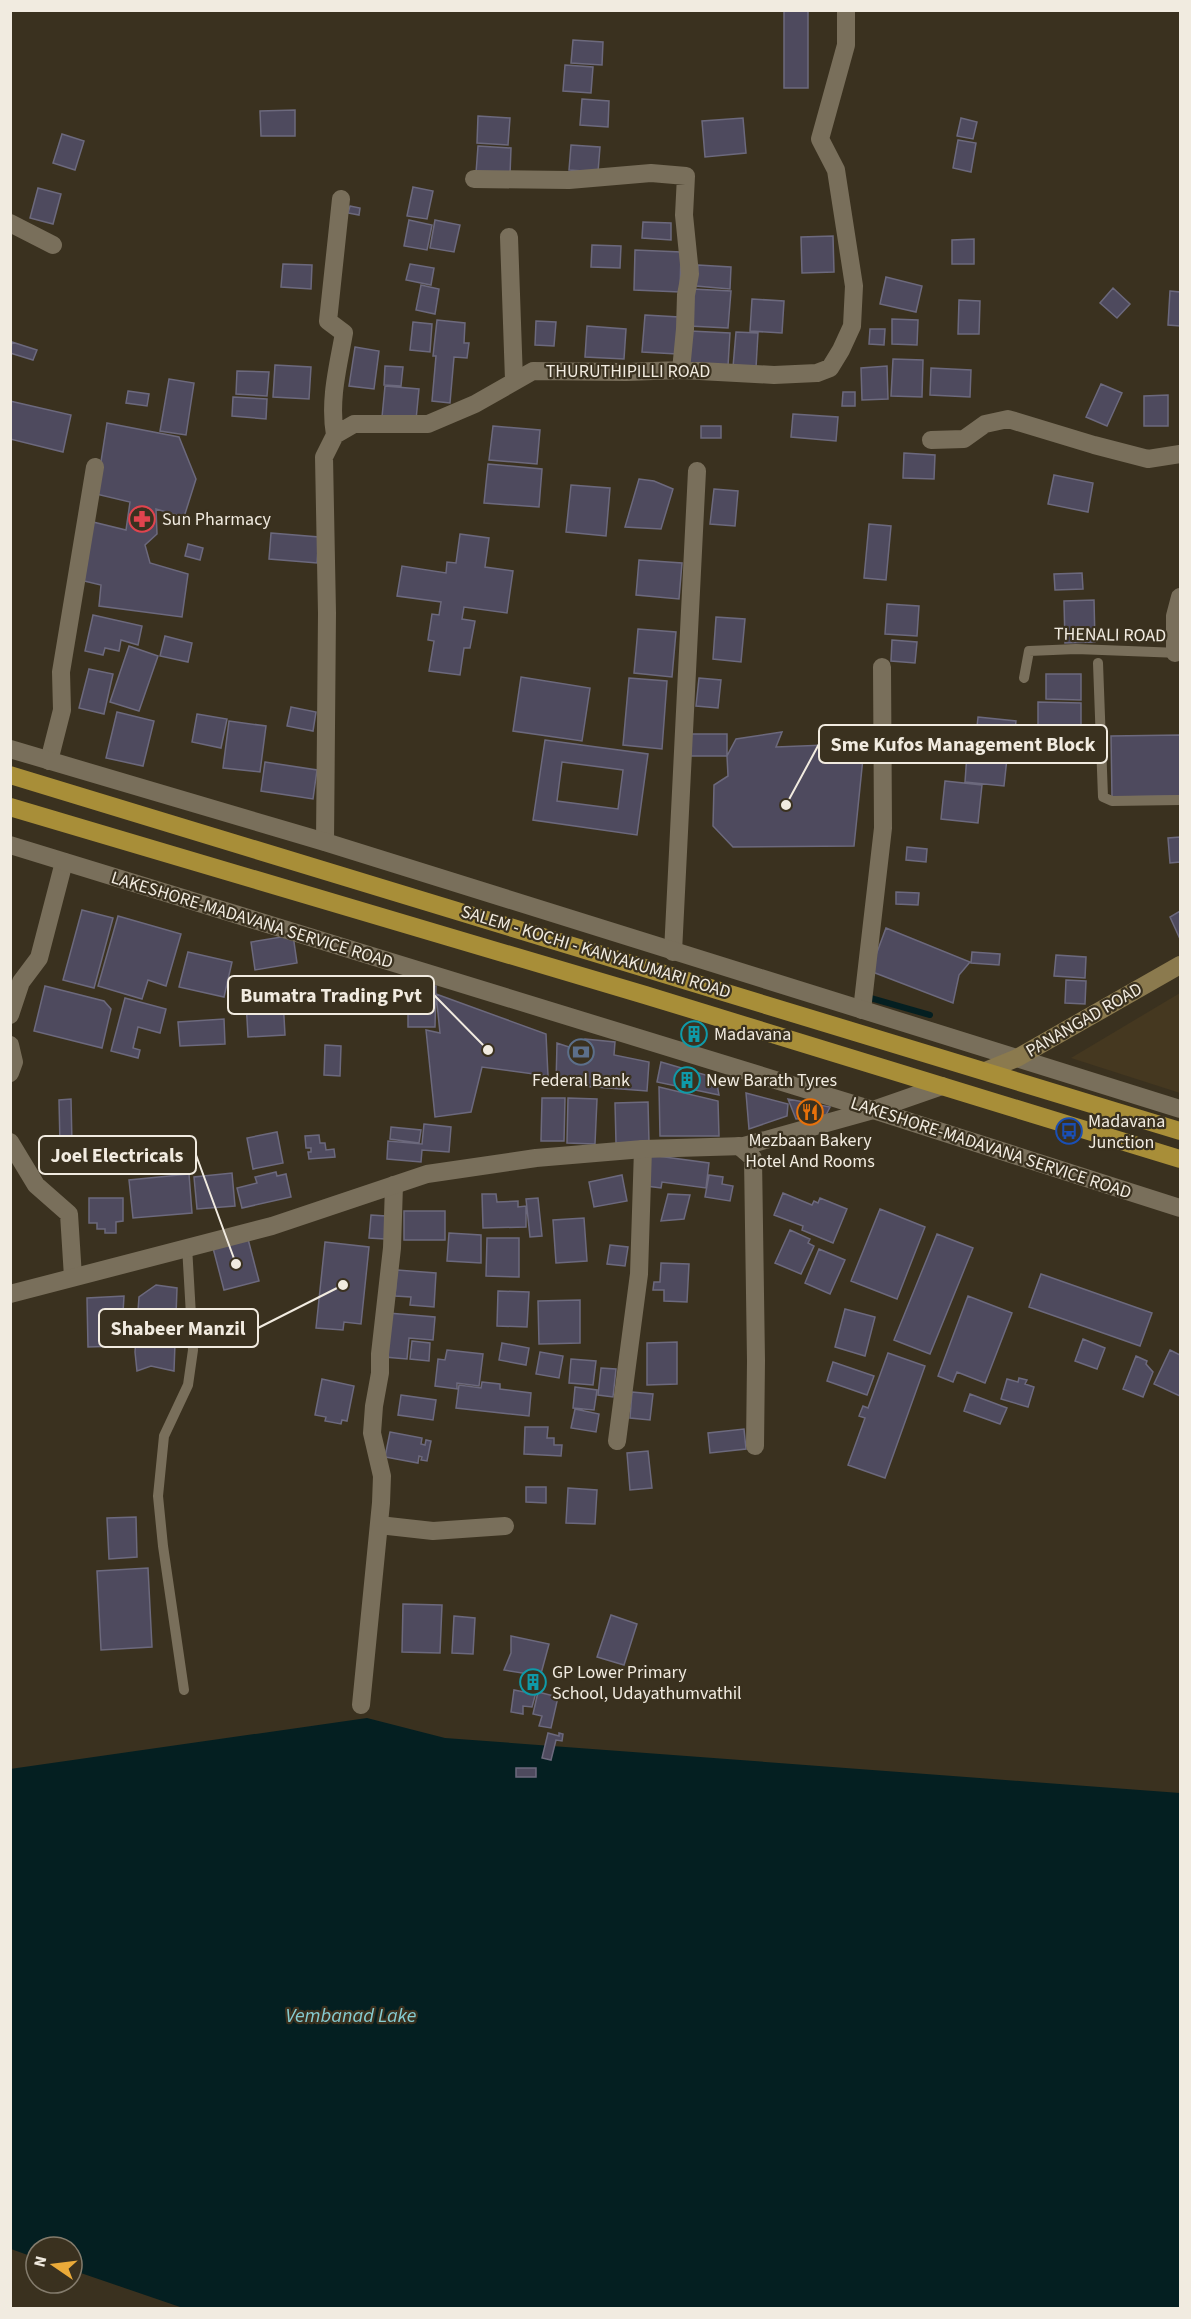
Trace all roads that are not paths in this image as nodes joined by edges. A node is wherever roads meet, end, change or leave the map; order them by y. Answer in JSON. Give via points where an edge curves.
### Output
{"nodes":[{"id":1,"x":846,"y":10,"type":"edge"},
{"id":2,"x":474,"y":179,"type":"dead end"},
{"id":3,"x":341,"y":199,"type":"dead end"},
{"id":4,"x":10,"y":223,"type":"edge"},
{"id":5,"x":509,"y":237,"type":"dead end"},
{"id":6,"x":53,"y":245,"type":"dead end"},
{"id":7,"x":681,"y":370,"type":"junction"},
{"id":8,"x":514,"y":380,"type":"junction"},
{"id":9,"x":335,"y":435,"type":"junction"},
{"id":10,"x":931,"y":441,"type":"dead end"},
{"id":11,"x":1180,"y":454,"type":"edge"},
{"id":12,"x":95,"y":467,"type":"dead end"},
{"id":13,"x":696,"y":471,"type":"dead end"},
{"id":14,"x":1180,"y":597,"type":"edge"},
{"id":15,"x":1178,"y":653,"type":"edge"},
{"id":16,"x":1098,"y":663,"type":"dead end"},
{"id":17,"x":882,"y":667,"type":"dead end"},
{"id":18,"x":1024,"y":678,"type":"dead end"},
{"id":19,"x":10,"y":748,"type":"edge"},
{"id":20,"x":49,"y":760,"type":"junction"},
{"id":21,"x":10,"y":775,"type":"edge"},
{"id":22,"x":1180,"y":800,"type":"edge"},
{"id":23,"x":10,"y":807,"type":"edge"},
{"id":24,"x":325,"y":843,"type":"junction"},
{"id":25,"x":10,"y":845,"type":"edge"},
{"id":26,"x":64,"y":862,"type":"junction"},
{"id":27,"x":674,"y":952,"type":"junction"},
{"id":28,"x":1180,"y":965,"type":"edge"},
{"id":29,"x":862,"y":1010,"type":"junction"},
{"id":30,"x":10,"y":1015,"type":"edge"},
{"id":31,"x":10,"y":1045,"type":"edge"},
{"id":32,"x":1017,"y":1058,"type":"junction"},
{"id":33,"x":985,"y":1071,"type":"junction"},
{"id":34,"x":10,"y":1073,"type":"edge"},
{"id":35,"x":942,"y":1086,"type":"junction"},
{"id":36,"x":1180,"y":1109,"type":"edge"},
{"id":37,"x":873,"y":1110,"type":"junction"},
{"id":38,"x":1180,"y":1131,"type":"edge"},
{"id":39,"x":10,"y":1142,"type":"edge"},
{"id":40,"x":739,"y":1146,"type":"junction"},
{"id":41,"x":643,"y":1149,"type":"junction"},
{"id":42,"x":1180,"y":1159,"type":"edge"},
{"id":43,"x":394,"y":1185,"type":"junction"},
{"id":44,"x":1180,"y":1208,"type":"edge"},
{"id":45,"x":187,"y":1246,"type":"junction"},
{"id":46,"x":73,"y":1277,"type":"junction"},
{"id":47,"x":10,"y":1294,"type":"edge"},
{"id":48,"x":617,"y":1441,"type":"dead end"},
{"id":49,"x":755,"y":1446,"type":"dead end"},
{"id":50,"x":379,"y":1525,"type":"junction"},
{"id":51,"x":506,"y":1526,"type":"dead end"},
{"id":52,"x":184,"y":1690,"type":"dead end"},
{"id":53,"x":361,"y":1705,"type":"dead end"}],
"edges":[{"from":1,"to":7,"type":"street","name":"THURUTHIPILLI ROAD","via":[[846,45],[820,139],[836,170],[854,286],[852,326],[845,342],[830,368],[817,373]]},
{"from":2,"to":7,"type":"street","via":[[569,180],[651,173],[686,176],[684,215],[690,274]]},
{"from":3,"to":9,"type":"street","via":[[328,321],[344,333],[335,380]]},
{"from":4,"to":6,"type":"street"},
{"from":5,"to":8,"type":"street"},
{"from":7,"to":8,"type":"street","name":"THURUTHIPILLI ROAD","via":[[532,371]]},
{"from":8,"to":9,"type":"street","name":"THURUTHIPILLI ROAD","via":[[475,404],[428,424],[354,424]]},
{"from":9,"to":24,"type":"street","via":[[324,457]]},
{"from":10,"to":11,"type":"street","via":[[964,439],[985,424],[1008,419],[1148,459]]},
{"from":12,"to":20,"type":"street","via":[[61,672],[62,710]]},
{"from":13,"to":27,"type":"street"},
{"from":14,"to":15,"type":"street","via":[[1174,616]]},
{"from":15,"to":18,"type":"lane","name":"THENALI ROAD","via":[[1076,648],[1029,651]]},
{"from":16,"to":22,"type":"lane","via":[[1103,797],[1112,801]]},
{"from":17,"to":29,"type":"street","via":[[883,828]]},
{"from":19,"to":20,"type":"street"},
{"from":20,"to":24,"type":"street"},
{"from":21,"to":33,"type":"highway","name":"SALEM - KOCHI - KANYAKUMARI ROAD"},
{"from":23,"to":35,"type":"highway","name":"SALEM - KOCHI - KANYAKUMARI ROAD"},
{"from":24,"to":27,"type":"street"},
{"from":25,"to":26,"type":"street","name":"LAKESHORE-MADAVANA SERVICE ROAD"},
{"from":26,"to":30,"type":"street","via":[[39,958],[21,982]]},
{"from":26,"to":37,"type":"street","name":"LAKESHORE-MADAVANA SERVICE ROAD"},
{"from":27,"to":29,"type":"street"},
{"from":28,"to":32,"type":"main road","name":"PANANGAD ROAD"},
{"from":29,"to":32,"type":"street"},
{"from":31,"to":34,"type":"street","via":[[14,1062]]},
{"from":32,"to":33,"type":"main road","name":"PANANGAD ROAD"},
{"from":32,"to":36,"type":"street"},
{"from":33,"to":35,"type":"highway"},
{"from":33,"to":38,"type":"highway","name":"SALEM - KOCHI - KANYAKUMARI ROAD"},
{"from":35,"to":37,"type":"street"},
{"from":35,"to":42,"type":"highway","name":"SALEM - KOCHI - KANYAKUMARI ROAD"},
{"from":37,"to":40,"type":"street"},
{"from":37,"to":44,"type":"street","name":"LAKESHORE-MADAVANA SERVICE ROAD"},
{"from":39,"to":46,"type":"street","via":[[36,1185],[69,1214]]},
{"from":40,"to":41,"type":"street"},
{"from":40,"to":49,"type":"street","via":[[753,1158]]},
{"from":41,"to":43,"type":"street","via":[[536,1158],[427,1174]]},
{"from":41,"to":48,"type":"street","via":[[639,1274]]},
{"from":43,"to":45,"type":"street","via":[[272,1226]]},
{"from":43,"to":50,"type":"street","via":[[392,1248],[372,1433],[382,1476]]},
{"from":45,"to":46,"type":"street"},
{"from":45,"to":52,"type":"lane","via":[[193,1350],[188,1385],[164,1436],[158,1496]]},
{"from":46,"to":47,"type":"street"},
{"from":50,"to":51,"type":"street","via":[[433,1531]]},
{"from":50,"to":53,"type":"street"}]}
